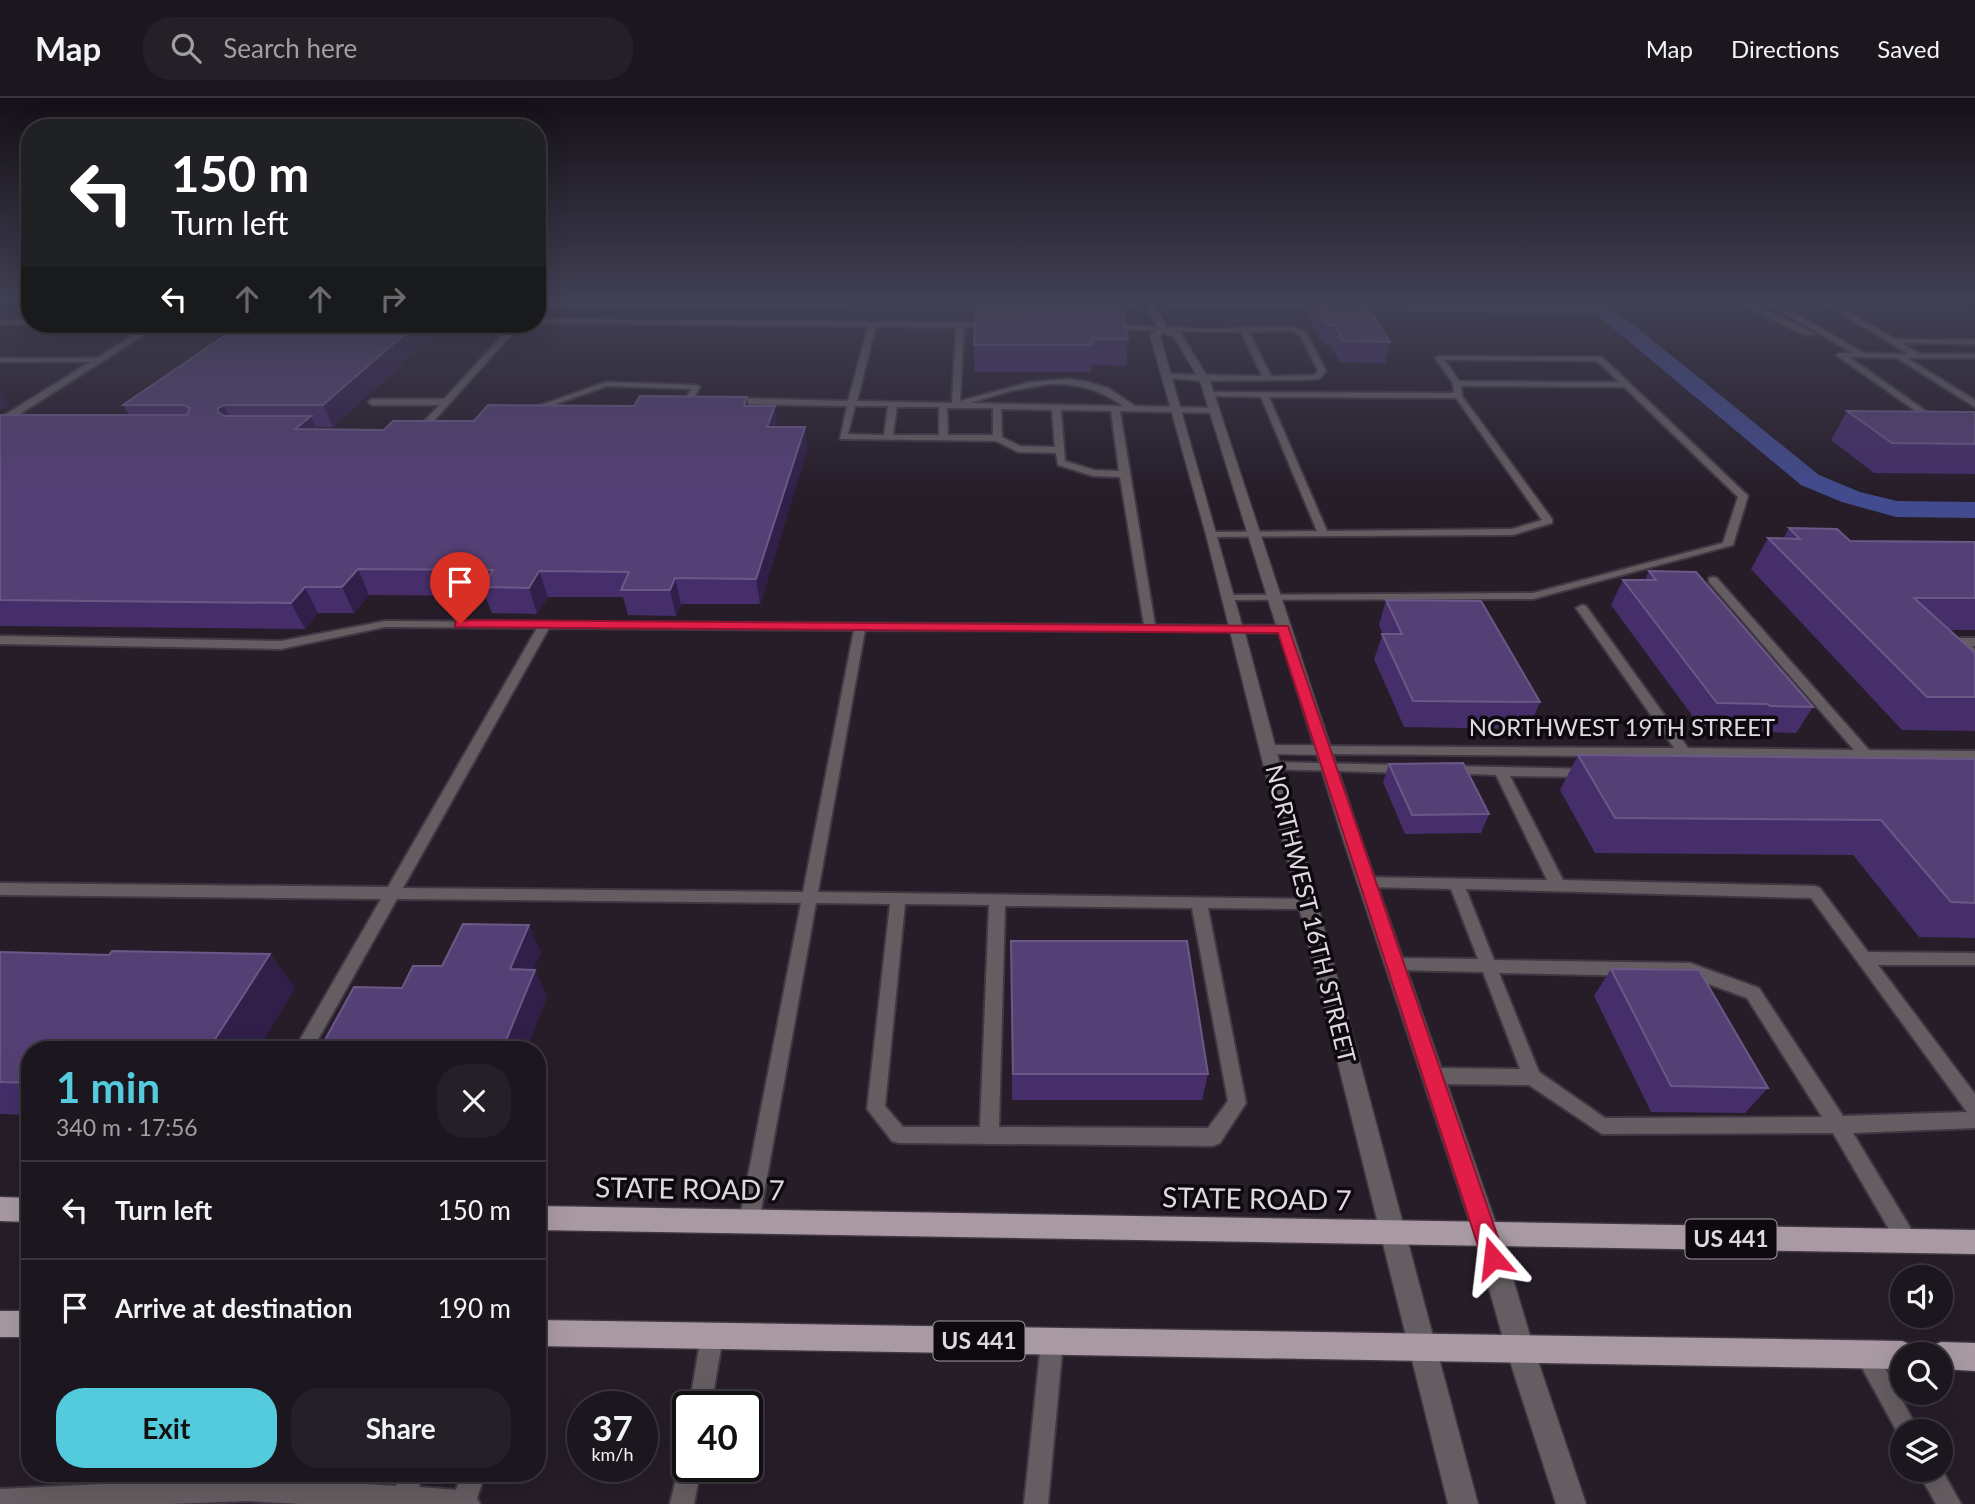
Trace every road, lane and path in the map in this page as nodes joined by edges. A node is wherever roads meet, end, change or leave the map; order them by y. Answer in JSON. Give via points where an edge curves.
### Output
{"nodes":[{"id":1,"x":93,"y":364,"type":"edge"},
{"id":2,"x":481,"y":364,"type":"edge"},
{"id":3,"x":862,"y":364,"type":"edge"},
{"id":4,"x":958,"y":364,"type":"edge"},
{"id":5,"x":1164,"y":364,"type":"edge"},
{"id":6,"x":1195,"y":364,"type":"edge"},
{"id":7,"x":1260,"y":364,"type":"edge"},
{"id":8,"x":1318,"y":364,"type":"edge"},
{"id":9,"x":1443,"y":364,"type":"edge"},
{"id":10,"x":1604,"y":364,"type":"edge"},
{"id":11,"x":1852,"y":364,"type":"edge"},
{"id":12,"x":1911,"y":364,"type":"edge"},
{"id":13,"x":1168,"y":376,"type":"junction"},
{"id":14,"x":1204,"y":379,"type":"junction"},
{"id":15,"x":1268,"y":379,"type":"junction"},
{"id":16,"x":1457,"y":383,"type":"junction"},
{"id":17,"x":1626,"y":385,"type":"junction"},
{"id":18,"x":1209,"y":394,"type":"junction"},
{"id":19,"x":1264,"y":395,"type":"junction"},
{"id":20,"x":1458,"y":396,"type":"junction"},
{"id":21,"x":372,"y":402,"type":"dead end"},
{"id":22,"x":446,"y":402,"type":"junction"},
{"id":23,"x":851,"y":403,"type":"junction"},
{"id":24,"x":893,"y":404,"type":"junction"},
{"id":25,"x":1975,"y":404,"type":"edge"},
{"id":26,"x":943,"y":405,"type":"junction"},
{"id":27,"x":956,"y":405,"type":"junction"},
{"id":28,"x":997,"y":406,"type":"junction"},
{"id":29,"x":1056,"y":407,"type":"junction"},
{"id":30,"x":1115,"y":408,"type":"junction"},
{"id":31,"x":1132,"y":408,"type":"junction"},
{"id":32,"x":1178,"y":409,"type":"junction"},
{"id":33,"x":1214,"y":410,"type":"junction"},
{"id":34,"x":523,"y":412,"type":"edge"},
{"id":35,"x":1943,"y":426,"type":"edge"},
{"id":36,"x":9,"y":432,"type":"edge"},
{"id":37,"x":405,"y":433,"type":"edge"},
{"id":38,"x":418,"y":433,"type":"junction"},
{"id":39,"x":432,"y":433,"type":"edge"},
{"id":40,"x":888,"y":437,"type":"junction"},
{"id":41,"x":944,"y":438,"type":"junction"},
{"id":42,"x":998,"y":438,"type":"junction"},
{"id":43,"x":1060,"y":450,"type":"junction"},
{"id":44,"x":1124,"y":474,"type":"junction"},
{"id":45,"x":1324,"y":533,"type":"junction"},
{"id":46,"x":1252,"y":534,"type":"junction"},
{"id":47,"x":1212,"y":535,"type":"junction"},
{"id":48,"x":1713,"y":580,"type":"dead end"},
{"id":49,"x":1229,"y":598,"type":"junction"},
{"id":50,"x":1273,"y":598,"type":"junction"},
{"id":51,"x":1582,"y":608,"type":"dead end"},
{"id":52,"x":545,"y":625,"type":"junction"},
{"id":53,"x":860,"y":627,"type":"junction"},
{"id":54,"x":1150,"y":628,"type":"junction"},
{"id":55,"x":1237,"y":629,"type":"junction"},
{"id":56,"x":1284,"y":629,"type":"junction"},
{"id":57,"x":0,"y":640,"type":"edge"},
{"id":58,"x":1975,"y":642,"type":"edge"},
{"id":59,"x":1975,"y":655,"type":"edge"},
{"id":60,"x":1684,"y":753,"type":"junction"},
{"id":61,"x":1865,"y":754,"type":"junction"},
{"id":62,"x":1975,"y":755,"type":"edge"},
{"id":63,"x":1271,"y":758,"type":"junction"},
{"id":64,"x":1326,"y":758,"type":"junction"},
{"id":65,"x":1501,"y":771,"type":"junction"},
{"id":66,"x":1598,"y":772,"type":"edge"},
{"id":67,"x":1367,"y":881,"type":"junction"},
{"id":68,"x":1456,"y":883,"type":"junction"},
{"id":69,"x":1558,"y":886,"type":"junction"},
{"id":70,"x":0,"y":889,"type":"edge"},
{"id":71,"x":393,"y":893,"type":"junction"},
{"id":72,"x":809,"y":898,"type":"junction"},
{"id":73,"x":898,"y":898,"type":"junction"},
{"id":74,"x":997,"y":900,"type":"junction"},
{"id":75,"x":1199,"y":902,"type":"junction"},
{"id":76,"x":1307,"y":903,"type":"junction"},
{"id":77,"x":1864,"y":958,"type":"junction"},
{"id":78,"x":1975,"y":959,"type":"edge"},
{"id":79,"x":1395,"y":964,"type":"junction"},
{"id":80,"x":1489,"y":966,"type":"junction"},
{"id":81,"x":308,"y":1041,"type":"edge"},
{"id":82,"x":1433,"y":1076,"type":"junction"},
{"id":83,"x":1532,"y":1077,"type":"junction"},
{"id":84,"x":1975,"y":1108,"type":"edge"},
{"id":85,"x":1975,"y":1120,"type":"edge"},
{"id":86,"x":1838,"y":1125,"type":"junction"},
{"id":87,"x":989,"y":1136,"type":"junction"},
{"id":88,"x":0,"y":1209,"type":"edge"},
{"id":89,"x":21,"y":1210,"type":"edge"},
{"id":90,"x":546,"y":1218,"type":"edge"},
{"id":91,"x":749,"y":1222,"type":"junction"},
{"id":92,"x":1392,"y":1233,"type":"junction"},
{"id":93,"x":1487,"y":1235,"type":"junction"},
{"id":94,"x":1907,"y":1241,"type":"junction"},
{"id":95,"x":1975,"y":1242,"type":"edge"},
{"id":96,"x":0,"y":1324,"type":"edge"},
{"id":97,"x":21,"y":1324,"type":"edge"},
{"id":98,"x":546,"y":1333,"type":"edge"},
{"id":99,"x":712,"y":1336,"type":"junction"},
{"id":100,"x":1052,"y":1342,"type":"junction"},
{"id":101,"x":1422,"y":1348,"type":"junction"},
{"id":102,"x":1520,"y":1349,"type":"junction"},
{"id":103,"x":1866,"y":1355,"type":"junction"},
{"id":104,"x":1890,"y":1356,"type":"edge"},
{"id":105,"x":1953,"y":1356,"type":"edge"},
{"id":106,"x":1975,"y":1357,"type":"edge"},
{"id":107,"x":703,"y":1391,"type":"edge"},
{"id":108,"x":1901,"y":1419,"type":"edge"},
{"id":109,"x":409,"y":1482,"type":"edge"},
{"id":110,"x":471,"y":1482,"type":"edge"},
{"id":111,"x":686,"y":1482,"type":"edge"},
{"id":112,"x":1936,"y":1482,"type":"edge"},
{"id":113,"x":154,"y":1490,"type":"edge"},
{"id":114,"x":243,"y":1496,"type":"edge"},
{"id":115,"x":310,"y":1498,"type":"edge"},
{"id":116,"x":402,"y":1500,"type":"edge"},
{"id":117,"x":0,"y":1501,"type":"edge"},
{"id":118,"x":466,"y":1503,"type":"edge"},
{"id":119,"x":682,"y":1504,"type":"edge"},
{"id":120,"x":1035,"y":1504,"type":"edge"},
{"id":121,"x":1463,"y":1504,"type":"edge"},
{"id":122,"x":1571,"y":1504,"type":"edge"},
{"id":123,"x":1948,"y":1504,"type":"edge"}],
"edges":[{"from":1,"to":36,"type":"lane","via":[[2,421]]},
{"from":2,"to":22,"type":"lane"},
{"from":3,"to":23,"type":"lane"},
{"from":4,"to":27,"type":"lane"},
{"from":5,"to":13,"type":"street","name":"NORTHWEST 16TH STREET"},
{"from":6,"to":14,"type":"street","name":"NORTHWEST 16TH STREET"},
{"from":7,"to":15,"type":"lane"},
{"from":8,"to":15,"type":"lane","via":[[1322,371],[1317,377]]},
{"from":9,"to":16,"type":"lane"},
{"from":10,"to":17,"type":"lane"},
{"from":11,"to":35,"type":"lane"},
{"from":12,"to":25,"type":"lane"},
{"from":13,"to":14,"type":"lane"},
{"from":13,"to":32,"type":"street","name":"NORTHWEST 16TH STREET"},
{"from":14,"to":15,"type":"lane"},
{"from":14,"to":18,"type":"street","name":"NORTHWEST 16TH STREET"},
{"from":16,"to":17,"type":"lane"},
{"from":16,"to":20,"type":"lane"},
{"from":17,"to":50,"type":"lane","via":[[1743,496],[1728,545],[1533,596]]},
{"from":18,"to":19,"type":"lane"},
{"from":18,"to":33,"type":"street","name":"NORTHWEST 16TH STREET"},
{"from":19,"to":20,"type":"lane"},
{"from":19,"to":45,"type":"lane"},
{"from":20,"to":45,"type":"lane","via":[[1548,521],[1513,532]]},
{"from":21,"to":22,"type":"lane"},
{"from":22,"to":38,"type":"lane"},
{"from":23,"to":24,"type":"lane"},
{"from":23,"to":34,"type":"lane","via":[[689,400],[696,387],[607,384]]},
{"from":23,"to":40,"type":"lane","via":[[843,437]]},
{"from":24,"to":26,"type":"lane"},
{"from":24,"to":40,"type":"lane"},
{"from":26,"to":27,"type":"lane"},
{"from":26,"to":41,"type":"lane"},
{"from":27,"to":28,"type":"lane"},
{"from":27,"to":31,"type":"lane","via":[[996,391],[1066,382],[1103,389]]},
{"from":28,"to":29,"type":"lane"},
{"from":28,"to":42,"type":"lane"},
{"from":29,"to":30,"type":"lane"},
{"from":29,"to":43,"type":"lane"},
{"from":30,"to":31,"type":"lane"},
{"from":30,"to":44,"type":"lane"},
{"from":31,"to":32,"type":"lane"},
{"from":32,"to":33,"type":"lane"},
{"from":32,"to":47,"type":"street","name":"NORTHWEST 16TH STREET"},
{"from":33,"to":46,"type":"street","name":"NORTHWEST 16TH STREET"},
{"from":37,"to":38,"type":"lane"},
{"from":38,"to":39,"type":"lane"},
{"from":40,"to":41,"type":"lane"},
{"from":41,"to":42,"type":"lane"},
{"from":42,"to":43,"type":"lane","via":[[1018,449]]},
{"from":43,"to":44,"type":"lane","via":[[1061,463],[1093,473]]},
{"from":44,"to":54,"type":"lane"},
{"from":45,"to":46,"type":"lane"},
{"from":46,"to":47,"type":"lane"},
{"from":46,"to":50,"type":"street","name":"NORTHWEST 16TH STREET"},
{"from":47,"to":49,"type":"street","name":"NORTHWEST 16TH STREET"},
{"from":48,"to":61,"type":"lane"},
{"from":49,"to":50,"type":"lane"},
{"from":49,"to":55,"type":"street","name":"NORTHWEST 16TH STREET"},
{"from":50,"to":56,"type":"street","name":"NORTHWEST 16TH STREET"},
{"from":51,"to":60,"type":"lane"},
{"from":52,"to":53,"type":"lane"},
{"from":52,"to":57,"type":"lane","via":[[362,626],[281,645]]},
{"from":52,"to":71,"type":"lane"},
{"from":53,"to":54,"type":"lane"},
{"from":53,"to":72,"type":"lane"},
{"from":54,"to":55,"type":"lane"},
{"from":55,"to":56,"type":"street"},
{"from":55,"to":63,"type":"street","name":"NORTHWEST 16TH STREET"},
{"from":56,"to":64,"type":"street","name":"NORTHWEST 16TH STREET"},
{"from":58,"to":59,"type":"lane","via":[[1961,642]]},
{"from":60,"to":61,"type":"lane","name":"NORTHWEST 19TH STREET"},
{"from":60,"to":64,"type":"lane","name":"NORTHWEST 19TH STREET"},
{"from":61,"to":62,"type":"lane","name":"NORTHWEST 19TH STREET"},
{"from":63,"to":64,"type":"street","name":"NORTHWEST 19TH STREET"},
{"from":63,"to":76,"type":"street","name":"NORTHWEST 16TH STREET"},
{"from":64,"to":65,"type":"lane"},
{"from":64,"to":67,"type":"street","name":"NORTHWEST 16TH STREET"},
{"from":65,"to":66,"type":"lane"},
{"from":65,"to":69,"type":"lane"},
{"from":67,"to":68,"type":"lane"},
{"from":67,"to":79,"type":"street","name":"NORTHWEST 16TH STREET"},
{"from":68,"to":69,"type":"lane"},
{"from":68,"to":80,"type":"lane"},
{"from":69,"to":77,"type":"lane","via":[[1815,892]]},
{"from":70,"to":71,"type":"lane"},
{"from":71,"to":72,"type":"lane"},
{"from":71,"to":81,"type":"lane"},
{"from":72,"to":73,"type":"lane"},
{"from":72,"to":91,"type":"lane"},
{"from":73,"to":74,"type":"lane"},
{"from":73,"to":87,"type":"lane","via":[[876,1109],[899,1135]]},
{"from":74,"to":75,"type":"lane"},
{"from":74,"to":87,"type":"lane"},
{"from":75,"to":76,"type":"lane"},
{"from":75,"to":87,"type":"lane","via":[[1237,1102],[1213,1138]]},
{"from":76,"to":92,"type":"street","name":"NORTHWEST 16TH STREET"},
{"from":77,"to":78,"type":"lane"},
{"from":77,"to":84,"type":"lane"},
{"from":79,"to":80,"type":"lane"},
{"from":79,"to":82,"type":"street","name":"NORTHWEST 16TH STREET"},
{"from":80,"to":83,"type":"lane"},
{"from":80,"to":86,"type":"lane","via":[[1690,970],[1753,993]]},
{"from":82,"to":83,"type":"lane"},
{"from":82,"to":93,"type":"street","name":"NORTHWEST 16TH STREET"},
{"from":83,"to":86,"type":"lane","via":[[1602,1126]]},
{"from":85,"to":86,"type":"lane"},
{"from":86,"to":94,"type":"lane"},
{"from":88,"to":89,"type":"main road"},
{"from":90,"to":91,"type":"main road","name":"STATE ROAD 7","number":"US 441"},
{"from":91,"to":92,"type":"main road","name":"STATE ROAD 7","number":"US 441"},
{"from":92,"to":93,"type":"main road","name":"STATE ROAD 7","number":"US 441"},
{"from":92,"to":101,"type":"street","name":"NORTHWEST 16TH STREET"},
{"from":93,"to":94,"type":"main road","name":"STATE ROAD 7","number":"US 441"},
{"from":93,"to":102,"type":"street","name":"NORTHWEST 16TH STREET"},
{"from":94,"to":95,"type":"main road","name":"STATE ROAD 7","number":"US 441"},
{"from":96,"to":97,"type":"main road"},
{"from":98,"to":99,"type":"main road","number":"US 441"},
{"from":99,"to":100,"type":"main road","number":"US 441"},
{"from":99,"to":107,"type":"lane"},
{"from":100,"to":101,"type":"main road","number":"US 441"},
{"from":100,"to":120,"type":"lane"},
{"from":101,"to":102,"type":"main road","number":"US 441"},
{"from":101,"to":121,"type":"street","name":"NORTHWEST 16TH STREET"},
{"from":102,"to":103,"type":"main road","number":"US 441"},
{"from":102,"to":122,"type":"street","name":"NORTHWEST 16TH STREET"},
{"from":103,"to":104,"type":"main road","number":"US 441"},
{"from":103,"to":108,"type":"lane"},
{"from":105,"to":106,"type":"main road"},
{"from":109,"to":116,"type":"lane"},
{"from":110,"to":118,"type":"lane"},
{"from":111,"to":119,"type":"lane"},
{"from":112,"to":123,"type":"lane"},
{"from":113,"to":114,"type":"lane"},
{"from":113,"to":117,"type":"lane"},
{"from":114,"to":115,"type":"lane"},
{"from":115,"to":116,"type":"lane"},
{"from":116,"to":118,"type":"lane"}]}
